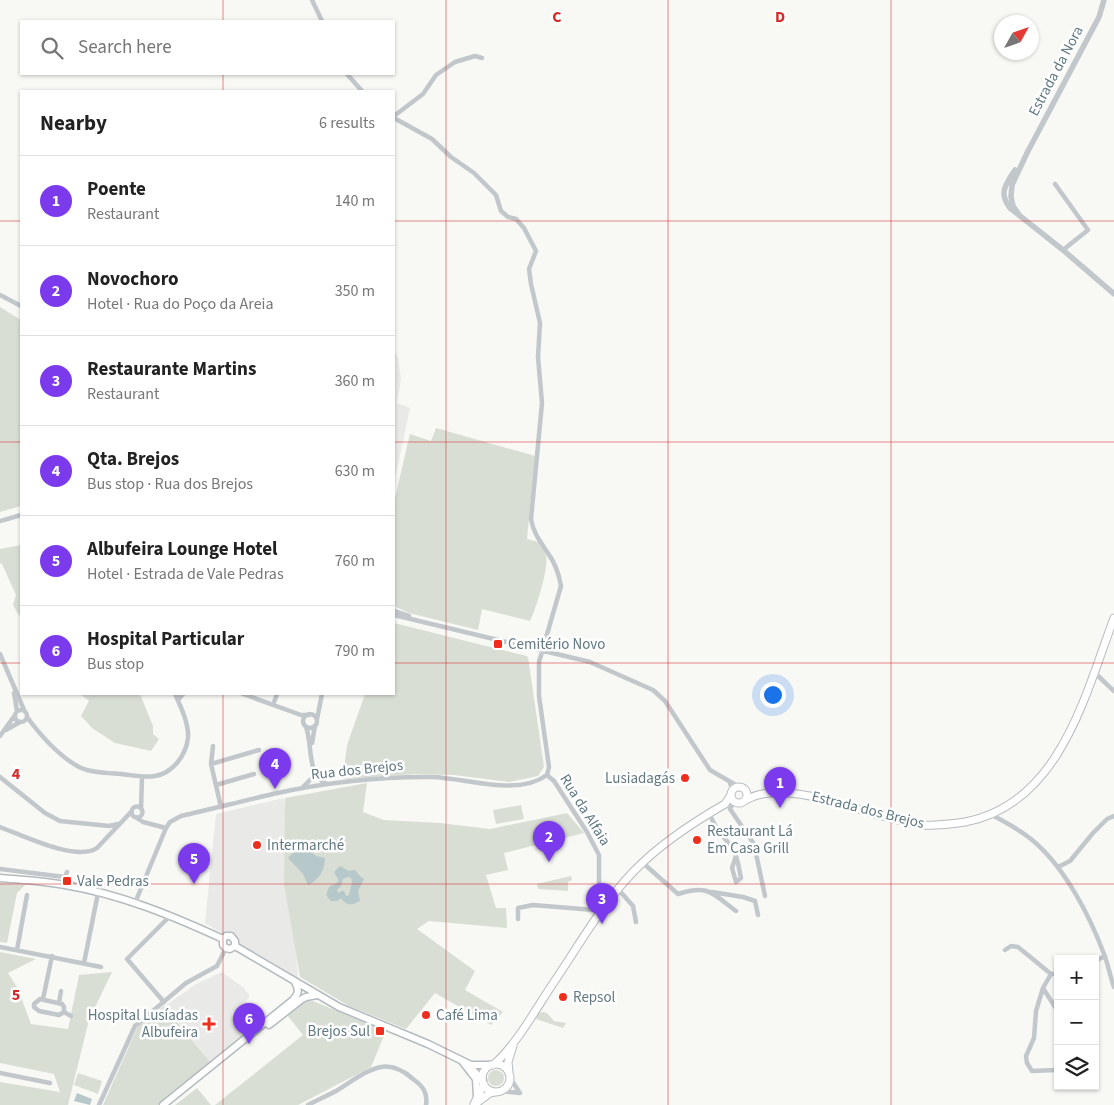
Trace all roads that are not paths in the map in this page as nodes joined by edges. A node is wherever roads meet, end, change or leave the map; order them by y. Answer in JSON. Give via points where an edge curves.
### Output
{"nodes":[{"id":1,"x":312,"y":0,"type":"edge"},
{"id":2,"x":1104,"y":0,"type":"edge"},
{"id":3,"x":322,"y":20,"type":"edge"},
{"id":4,"x":482,"y":58,"type":"dead end"},
{"id":5,"x":348,"y":75,"type":"edge"},
{"id":6,"x":361,"y":90,"type":"edge"},
{"id":7,"x":395,"y":116,"type":"edge"},
{"id":8,"x":395,"y":118,"type":"edge"},
{"id":9,"x":1055,"y":184,"type":"dead end"},
{"id":10,"x":1063,"y":250,"type":"junction"},
{"id":11,"x":1114,"y":294,"type":"edge"},
{"id":12,"x":0,"y":295,"type":"edge"},
{"id":13,"x":20,"y":305,"type":"edge"},
{"id":14,"x":20,"y":515,"type":"edge"},
{"id":15,"x":0,"y":520,"type":"edge"},
{"id":16,"x":395,"y":611,"type":"edge"},
{"id":17,"x":395,"y":615,"type":"edge"},
{"id":18,"x":1114,"y":618,"type":"edge"},
{"id":19,"x":419,"y":620,"type":"junction"},
{"id":20,"x":543,"y":650,"type":"junction"},
{"id":21,"x":0,"y":654,"type":"edge"},
{"id":22,"x":1094,"y":672,"type":"junction"},
{"id":23,"x":12,"y":685,"type":"junction"},
{"id":24,"x":1114,"y":691,"type":"edge"},
{"id":25,"x":176,"y":695,"type":"edge"},
{"id":26,"x":182,"y":695,"type":"edge"},
{"id":27,"x":246,"y":695,"type":"edge"},
{"id":28,"x":277,"y":695,"type":"edge"},
{"id":29,"x":320,"y":695,"type":"edge"},
{"id":30,"x":178,"y":700,"type":"junction"},
{"id":31,"x":273,"y":705,"type":"junction"},
{"id":32,"x":24,"y":710,"type":"junction"},
{"id":33,"x":289,"y":711,"type":"junction"},
{"id":34,"x":16,"y":713,"type":"junction"},
{"id":35,"x":309,"y":715,"type":"junction"},
{"id":36,"x":24,"y":720,"type":"junction"},
{"id":37,"x":316,"y":723,"type":"junction"},
{"id":38,"x":305,"y":725,"type":"junction"},
{"id":39,"x":5,"y":730,"type":"junction"},
{"id":40,"x":0,"y":736,"type":"edge"},
{"id":41,"x":213,"y":746,"type":"dead end"},
{"id":42,"x":259,"y":750,"type":"dead end"},
{"id":43,"x":311,"y":752,"type":"junction"},
{"id":44,"x":211,"y":764,"type":"junction"},
{"id":45,"x":254,"y":774,"type":"dead end"},
{"id":46,"x":547,"y":775,"type":"junction"},
{"id":47,"x":142,"y":777,"type":"junction"},
{"id":48,"x":315,"y":777,"type":"junction"},
{"id":49,"x":0,"y":778,"type":"edge"},
{"id":50,"x":729,"y":782,"type":"junction"},
{"id":51,"x":331,"y":784,"type":"junction"},
{"id":52,"x":216,"y":785,"type":"junction"},
{"id":53,"x":316,"y":786,"type":"junction"},
{"id":54,"x":742,"y":788,"type":"junction"},
{"id":55,"x":301,"y":789,"type":"junction"},
{"id":56,"x":732,"y":793,"type":"junction"},
{"id":57,"x":775,"y":794,"type":"junction"},
{"id":58,"x":141,"y":797,"type":"junction"},
{"id":59,"x":739,"y":803,"type":"junction"},
{"id":60,"x":222,"y":807,"type":"junction"},
{"id":61,"x":142,"y":811,"type":"junction"},
{"id":62,"x":134,"y":813,"type":"junction"},
{"id":63,"x":710,"y":813,"type":"junction"},
{"id":64,"x":992,"y":815,"type":"junction"},
{"id":65,"x":1114,"y":816,"type":"edge"},
{"id":66,"x":122,"y":821,"type":"junction"},
{"id":67,"x":143,"y":822,"type":"junction"},
{"id":68,"x":107,"y":826,"type":"junction"},
{"id":69,"x":0,"y":827,"type":"edge"},
{"id":70,"x":166,"y":828,"type":"junction"},
{"id":71,"x":111,"y":833,"type":"junction"},
{"id":72,"x":736,"y":856,"type":"junction"},
{"id":73,"x":642,"y":863,"type":"junction"},
{"id":74,"x":1058,"y":867,"type":"junction"},
{"id":75,"x":0,"y":869,"type":"edge"},
{"id":76,"x":67,"y":872,"type":"dead end"},
{"id":77,"x":0,"y":878,"type":"edge"},
{"id":78,"x":618,"y":889,"type":"junction"},
{"id":79,"x":98,"y":892,"type":"junction"},
{"id":80,"x":711,"y":892,"type":"junction"},
{"id":81,"x":27,"y":895,"type":"dead end"},
{"id":82,"x":599,"y":896,"type":"junction"},
{"id":83,"x":765,"y":896,"type":"dead end"},
{"id":84,"x":611,"y":898,"type":"junction"},
{"id":85,"x":135,"y":903,"type":"junction"},
{"id":86,"x":736,"y":910,"type":"dead end"},
{"id":87,"x":597,"y":912,"type":"junction"},
{"id":88,"x":171,"y":915,"type":"junction"},
{"id":89,"x":758,"y":915,"type":"dead end"},
{"id":90,"x":518,"y":919,"type":"dead end"},
{"id":91,"x":636,"y":922,"type":"dead end"},
{"id":92,"x":223,"y":939,"type":"junction"},
{"id":93,"x":235,"y":946,"type":"junction"},
{"id":94,"x":0,"y":947,"type":"edge"},
{"id":95,"x":226,"y":948,"type":"junction"},
{"id":96,"x":17,"y":950,"type":"junction"},
{"id":97,"x":1005,"y":950,"type":"dead end"},
{"id":98,"x":52,"y":956,"type":"junction"},
{"id":99,"x":1105,"y":956,"type":"junction"},
{"id":100,"x":1099,"y":959,"type":"edge"},
{"id":101,"x":84,"y":962,"type":"junction"},
{"id":102,"x":101,"y":966,"type":"dead end"},
{"id":103,"x":1051,"y":974,"type":"joint"},
{"id":104,"x":295,"y":982,"type":"junction"},
{"id":105,"x":1114,"y":987,"type":"edge"},
{"id":106,"x":1043,"y":988,"type":"junction"},
{"id":107,"x":61,"y":991,"type":"dead end"},
{"id":108,"x":318,"y":995,"type":"junction"},
{"id":109,"x":43,"y":999,"type":"junction"},
{"id":110,"x":59,"y":1002,"type":"junction"},
{"id":111,"x":164,"y":1002,"type":"junction"},
{"id":112,"x":1054,"y":1005,"type":"edge"},
{"id":113,"x":64,"y":1012,"type":"junction"},
{"id":114,"x":71,"y":1016,"type":"dead end"},
{"id":115,"x":523,"y":1028,"type":"junction"},
{"id":116,"x":461,"y":1060,"type":"junction"},
{"id":117,"x":492,"y":1065,"type":"junction"},
{"id":118,"x":1054,"y":1070,"type":"edge"},
{"id":119,"x":0,"y":1073,"type":"edge"},
{"id":120,"x":510,"y":1076,"type":"junction"},
{"id":121,"x":483,"y":1082,"type":"junction"},
{"id":122,"x":50,"y":1083,"type":"dead end"},
{"id":123,"x":499,"y":1092,"type":"junction"},
{"id":124,"x":478,"y":1096,"type":"junction"},
{"id":125,"x":98,"y":1105,"type":"edge"},
{"id":126,"x":163,"y":1105,"type":"edge"},
{"id":127,"x":169,"y":1105,"type":"edge"},
{"id":128,"x":308,"y":1105,"type":"edge"},
{"id":129,"x":426,"y":1105,"type":"edge"},
{"id":130,"x":473,"y":1105,"type":"edge"}],
"edges":[{"from":1,"to":3,"type":"street"},
{"from":2,"to":10,"type":"street","name":"Estrada da Nora","via":[[1099,17],[1012,185],[1013,206],[1020,216]]},
{"from":4,"to":7,"type":"street","via":[[475,56],[455,62],[436,75],[423,94]]},
{"from":5,"to":6,"type":"street"},
{"from":8,"to":20,"type":"street","name":"Rua da Alfaia","via":[[432,139],[474,173],[496,195],[501,211],[524,228],[536,251],[529,269],[540,323],[538,364],[542,403],[531,519],[532,528],[549,554],[562,586]]},
{"from":9,"to":10,"type":"street","via":[[1088,230]]},
{"from":10,"to":11,"type":"street","name":"Estrada da Nora"},
{"from":12,"to":13,"type":"street"},
{"from":14,"to":15,"type":"street"},
{"from":16,"to":19,"type":"street"},
{"from":17,"to":19,"type":"street"},
{"from":18,"to":22,"type":"main road","name":"Estrada dos Brejos"},
{"from":19,"to":20,"type":"street"},
{"from":20,"to":46,"type":"street","name":"Rua da Alfaia","via":[[539,662],[539,696],[549,767]]},
{"from":20,"to":50,"type":"street","via":[[590,662],[653,690],[664,701],[710,770]]},
{"from":21,"to":23,"type":"street"},
{"from":22,"to":24,"type":"street"},
{"from":22,"to":64,"type":"main road","name":"Estrada dos Brejos","via":[[1070,732],[1053,761],[1025,793]]},
{"from":23,"to":32,"type":"street"},
{"from":23,"to":34,"type":"street"},
{"from":25,"to":30,"type":"street"},
{"from":26,"to":30,"type":"street"},
{"from":27,"to":31,"type":"street"},
{"from":28,"to":31,"type":"street"},
{"from":29,"to":37,"type":"street"},
{"from":30,"to":47,"type":"street","via":[[188,737],[183,754],[166,772]]},
{"from":31,"to":33,"type":"street"},
{"from":32,"to":34,"type":"street"},
{"from":32,"to":36,"type":"street"},
{"from":33,"to":35,"type":"street"},
{"from":33,"to":38,"type":"street"},
{"from":34,"to":36,"type":"street","via":[[16,719]]},
{"from":34,"to":39,"type":"street"},
{"from":35,"to":37,"type":"street","via":[[314,716]]},
{"from":35,"to":38,"type":"street","via":[[304,718]]},
{"from":36,"to":39,"type":"street"},
{"from":36,"to":47,"type":"street","via":[[81,768]]},
{"from":37,"to":38,"type":"street","via":[[312,728]]},
{"from":37,"to":43,"type":"street"},
{"from":38,"to":43,"type":"street"},
{"from":39,"to":40,"type":"street"},
{"from":41,"to":44,"type":"street"},
{"from":42,"to":44,"type":"street"},
{"from":43,"to":48,"type":"street"},
{"from":44,"to":52,"type":"street"},
{"from":45,"to":52,"type":"street"},
{"from":46,"to":51,"type":"street","name":"Rua dos Brejos","via":[[516,785],[413,776]]},
{"from":46,"to":82,"type":"street","name":"Rua da Alfaia","via":[[599,855]]},
{"from":47,"to":58,"type":"street"},
{"from":48,"to":51,"type":"street"},
{"from":48,"to":53,"type":"street"},
{"from":48,"to":55,"type":"street"},
{"from":49,"to":68,"type":"street","via":[[60,822]]},
{"from":50,"to":54,"type":"street"},
{"from":50,"to":56,"type":"street"},
{"from":51,"to":53,"type":"street","name":"Rua dos Brejos"},
{"from":52,"to":60,"type":"street"},
{"from":53,"to":55,"type":"street","name":"Rua dos Brejos"},
{"from":54,"to":56,"type":"main road"},
{"from":54,"to":57,"type":"main road","via":[[754,793]]},
{"from":54,"to":59,"type":"main road","via":[[747,793]]},
{"from":55,"to":60,"type":"street","name":"Rua dos Brejos"},
{"from":56,"to":59,"type":"main road","via":[[734,802]]},
{"from":56,"to":63,"type":"main road","via":[[725,804]]},
{"from":57,"to":59,"type":"main road","via":[[754,796]]},
{"from":57,"to":64,"type":"main road","name":"Estrada dos Brejos","via":[[803,794],[922,824],[959,823]]},
{"from":58,"to":61,"type":"street"},
{"from":58,"to":62,"type":"street"},
{"from":59,"to":63,"type":"main road"},
{"from":59,"to":83,"type":"street","via":[[730,810],[754,844]]},
{"from":60,"to":70,"type":"street","name":"Rua dos Brejos","via":[[181,816]]},
{"from":61,"to":62,"type":"street","via":[[141,816]]},
{"from":61,"to":62,"type":"street","via":[[139,807]]},
{"from":61,"to":67,"type":"street"},
{"from":62,"to":66,"type":"street"},
{"from":62,"to":67,"type":"street"},
{"from":63,"to":72,"type":"street","via":[[712,823]]},
{"from":63,"to":73,"type":"main road","via":[[669,840]]},
{"from":64,"to":74,"type":"street","via":[[1032,840]]},
{"from":65,"to":74,"type":"street","via":[[1093,833],[1070,861]]},
{"from":66,"to":68,"type":"street","via":[[115,826]]},
{"from":66,"to":71,"type":"street"},
{"from":67,"to":70,"type":"street"},
{"from":68,"to":71,"type":"street"},
{"from":69,"to":71,"type":"street","via":[[77,852],[91,852]]},
{"from":70,"to":85,"type":"street"},
{"from":72,"to":72,"type":"street","via":[[732,868],[736,882],[742,878]]},
{"from":73,"to":78,"type":"main road"},
{"from":73,"to":80,"type":"street","via":[[678,894],[693,889]]},
{"from":74,"to":99,"type":"street","via":[[1095,931]]},
{"from":75,"to":76,"type":"street","via":[[65,877]]},
{"from":77,"to":79,"type":"main road"},
{"from":78,"to":84,"type":"main road"},
{"from":78,"to":91,"type":"street","via":[[633,906]]},
{"from":79,"to":85,"type":"main road"},
{"from":79,"to":101,"type":"street"},
{"from":80,"to":86,"type":"street"},
{"from":80,"to":89,"type":"street","via":[[755,901]]},
{"from":81,"to":96,"type":"street"},
{"from":82,"to":84,"type":"street","via":[[606,894]]},
{"from":82,"to":87,"type":"street","name":"Rua da Alfaia","via":[[595,900]]},
{"from":84,"to":87,"type":"main road"},
{"from":85,"to":88,"type":"main road"},
{"from":87,"to":90,"type":"street","via":[[533,905],[518,908]]},
{"from":87,"to":115,"type":"main road"},
{"from":88,"to":92,"type":"main road"},
{"from":88,"to":111,"type":"street","via":[[127,958]]},
{"from":92,"to":93,"type":"main road","via":[[231,936],[235,939]]},
{"from":92,"to":95,"type":"main road"},
{"from":93,"to":95,"type":"main road"},
{"from":93,"to":104,"type":"main road"},
{"from":94,"to":96,"type":"street"},
{"from":95,"to":111,"type":"street","via":[[217,966],[186,983]]},
{"from":96,"to":98,"type":"street"},
{"from":97,"to":103,"type":"street","via":[[1011,946],[1018,947]]},
{"from":98,"to":101,"type":"street"},
{"from":98,"to":109,"type":"street"},
{"from":99,"to":100,"type":"street"},
{"from":99,"to":105,"type":"street"},
{"from":101,"to":102,"type":"street"},
{"from":103,"to":106,"type":"street"},
{"from":104,"to":108,"type":"main road"},
{"from":104,"to":126,"type":"main road","via":[[298,994],[293,1000]]},
{"from":106,"to":112,"type":"street"},
{"from":106,"to":118,"type":"street","via":[[1036,1011],[1034,1038],[1026,1056],[1032,1071]]},
{"from":107,"to":110,"type":"street"},
{"from":108,"to":116,"type":"main road"},
{"from":108,"to":127,"type":"main road","via":[[302,999]]},
{"from":109,"to":110,"type":"street"},
{"from":109,"to":113,"type":"street","via":[[34,1004],[36,1010],[59,1015]]},
{"from":110,"to":113,"type":"street"},
{"from":111,"to":125,"type":"street","via":[[135,1026]]},
{"from":113,"to":114,"type":"street"},
{"from":115,"to":117,"type":"main road"},
{"from":115,"to":120,"type":"main road","via":[[510,1052]]},
{"from":116,"to":117,"type":"main road","via":[[478,1066]]},
{"from":116,"to":121,"type":"main road"},
{"from":116,"to":124,"type":"main road","via":[[476,1079]]},
{"from":117,"to":120,"type":"main road","via":[[503,1066]]},
{"from":117,"to":121,"type":"main road","via":[[483,1073]]},
{"from":119,"to":122,"type":"street"},
{"from":120,"to":123,"type":"main road","via":[[509,1084]]},
{"from":120,"to":123,"type":"street","via":[[520,1093]]},
{"from":121,"to":123,"type":"main road","via":[[489,1090]]},
{"from":121,"to":124,"type":"main road"},
{"from":123,"to":130,"type":"main road","via":[[490,1093]]},
{"from":124,"to":130,"type":"main road"},
{"from":128,"to":129,"type":"street","via":[[382,1067],[405,1072],[422,1086],[427,1096]]}]}
